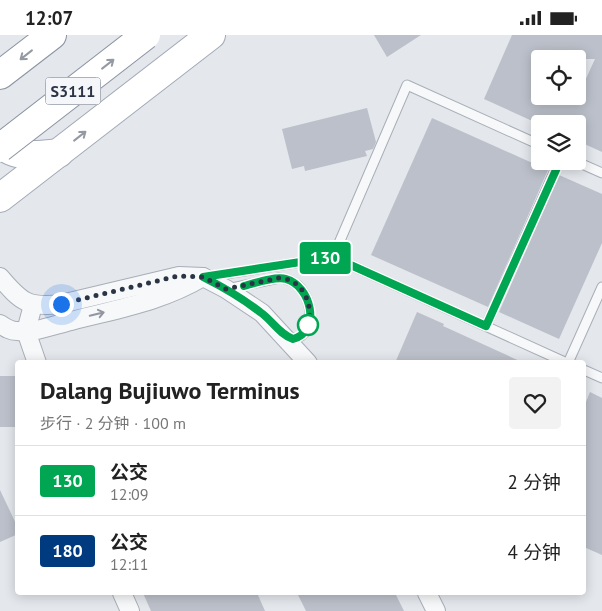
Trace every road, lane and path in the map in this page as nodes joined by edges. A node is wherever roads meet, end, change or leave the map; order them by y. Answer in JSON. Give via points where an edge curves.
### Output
{"nodes":[{"id":1,"x":52,"y":35,"type":"edge"},
{"id":2,"x":146,"y":35,"type":"edge"},
{"id":3,"x":211,"y":35,"type":"edge"},
{"id":4,"x":0,"y":75,"type":"edge"},
{"id":5,"x":531,"y":141,"type":"edge"},
{"id":6,"x":0,"y":146,"type":"edge"},
{"id":7,"x":59,"y":153,"type":"junction"},
{"id":8,"x":586,"y":166,"type":"edge"},
{"id":9,"x":556,"y":170,"type":"edge"},
{"id":10,"x":602,"y":173,"type":"edge"},
{"id":11,"x":0,"y":198,"type":"edge"},
{"id":12,"x":333,"y":257,"type":"junction"},
{"id":13,"x":0,"y":277,"type":"edge"},
{"id":14,"x":203,"y":277,"type":"junction"},
{"id":15,"x":602,"y":287,"type":"edge"},
{"id":16,"x":226,"y":289,"type":"junction"},
{"id":17,"x":33,"y":305,"type":"junction"},
{"id":18,"x":0,"y":324,"type":"edge"},
{"id":19,"x":486,"y":326,"type":"junction"},
{"id":20,"x":26,"y":331,"type":"junction"},
{"id":21,"x":286,"y":336,"type":"junction"},
{"id":22,"x":36,"y":360,"type":"edge"},
{"id":23,"x":306,"y":360,"type":"edge"},
{"id":24,"x":561,"y":360,"type":"edge"},
{"id":25,"x":569,"y":360,"type":"edge"},
{"id":26,"x":586,"y":371,"type":"edge"},
{"id":27,"x":602,"y":378,"type":"edge"},
{"id":28,"x":123,"y":595,"type":"edge"},
{"id":29,"x":428,"y":595,"type":"edge"},
{"id":30,"x":130,"y":611,"type":"edge"},
{"id":31,"x":436,"y":611,"type":"edge"}],
"edges":[{"from":1,"to":4,"type":"main road","one_way":true},
{"from":6,"to":2,"type":"main road","number":"S3111","one_way":true,"bridge":true},
{"from":7,"to":3,"type":"main road","one_way":true},
{"from":5,"to":12,"type":"lane","via":[[407,85]]},
{"from":6,"to":7,"type":"main road","via":[[33,156]]},
{"from":7,"to":11,"type":"main road"},
{"from":8,"to":10,"type":"lane"},
{"from":9,"to":19,"type":"lane"},
{"from":12,"to":14,"type":"lane"},
{"from":12,"to":19,"type":"lane"},
{"from":13,"to":17,"type":"street","via":[[17,296]]},
{"from":14,"to":16,"type":"street"},
{"from":14,"to":17,"type":"street","via":[[178,276],[61,304]]},
{"from":20,"to":14,"type":"street","one_way":true,"via":[[156,300]]},
{"from":15,"to":25,"type":"lane"},
{"from":16,"to":21,"type":"street","via":[[262,313]]},
{"from":16,"to":21,"type":"lane","via":[[279,278],[296,284],[309,303],[310,319],[299,338]]},
{"from":17,"to":20,"type":"street"},
{"from":18,"to":20,"type":"street","via":[[8,329]]},
{"from":19,"to":24,"type":"lane"},
{"from":20,"to":22,"type":"street"},
{"from":21,"to":23,"type":"street"},
{"from":26,"to":27,"type":"lane"},
{"from":28,"to":30,"type":"street"},
{"from":29,"to":31,"type":"street"}]}
